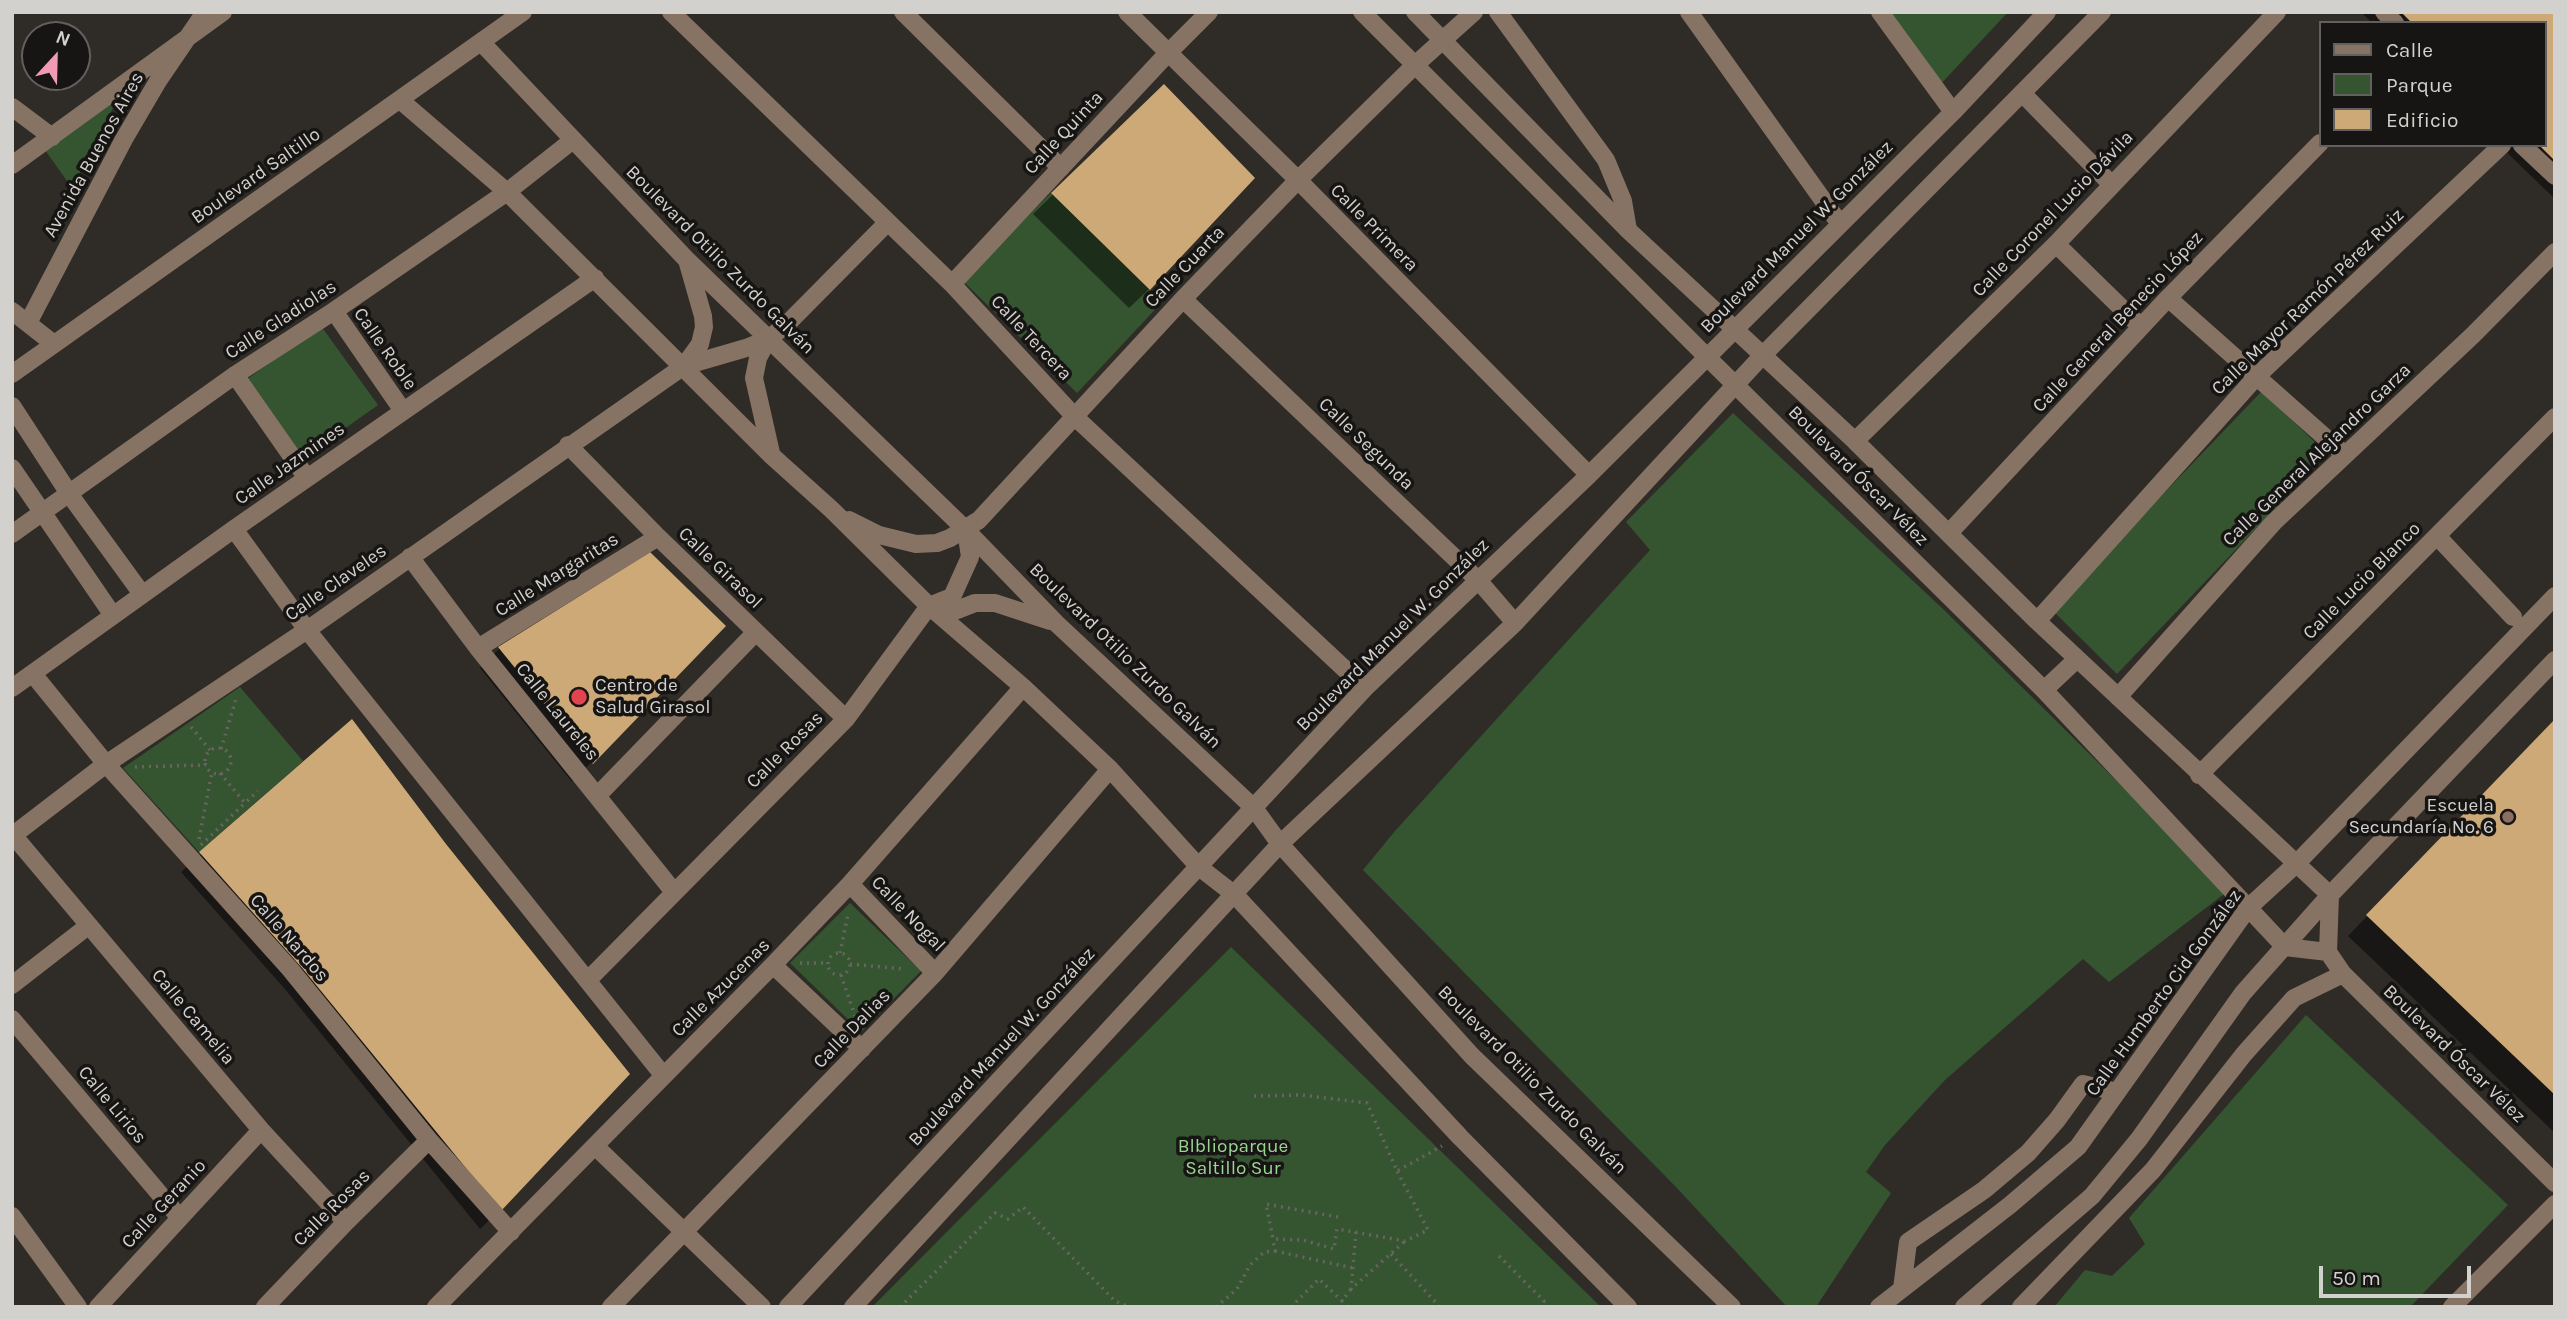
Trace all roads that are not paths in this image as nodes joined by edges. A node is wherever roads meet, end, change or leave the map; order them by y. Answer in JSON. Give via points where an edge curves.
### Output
{"nodes":[{"id":1,"x":205,"y":12,"type":"edge"},
{"id":2,"x":223,"y":12,"type":"edge"},
{"id":3,"x":523,"y":12,"type":"edge"},
{"id":4,"x":671,"y":12,"type":"edge"},
{"id":5,"x":903,"y":12,"type":"edge"},
{"id":6,"x":1127,"y":12,"type":"edge"},
{"id":7,"x":1209,"y":12,"type":"edge"},
{"id":8,"x":1362,"y":12,"type":"edge"},
{"id":9,"x":1415,"y":12,"type":"edge"},
{"id":10,"x":1474,"y":12,"type":"edge"},
{"id":11,"x":1498,"y":12,"type":"edge"},
{"id":12,"x":1689,"y":12,"type":"edge"},
{"id":13,"x":1880,"y":12,"type":"edge"},
{"id":14,"x":2047,"y":12,"type":"edge"},
{"id":15,"x":2102,"y":12,"type":"edge"},
{"id":16,"x":2277,"y":12,"type":"edge"},
{"id":17,"x":187,"y":37,"type":"junction"},
{"id":18,"x":1443,"y":40,"type":"junction"},
{"id":19,"x":481,"y":42,"type":"junction"},
{"id":20,"x":1168,"y":53,"type":"junction"},
{"id":21,"x":1415,"y":65,"type":"junction"},
{"id":22,"x":2022,"y":93,"type":"junction"},
{"id":23,"x":400,"y":100,"type":"junction"},
{"id":24,"x":12,"y":107,"type":"edge"},
{"id":25,"x":1953,"y":112,"type":"junction"},
{"id":26,"x":52,"y":137,"type":"junction"},
{"id":27,"x":573,"y":140,"type":"junction"},
{"id":28,"x":2318,"y":145,"type":"edge"},
{"id":29,"x":2500,"y":147,"type":"edge"},
{"id":30,"x":2524,"y":147,"type":"edge"},
{"id":31,"x":12,"y":165,"type":"edge"},
{"id":32,"x":1060,"y":168,"type":"junction"},
{"id":33,"x":2555,"y":176,"type":"edge"},
{"id":34,"x":1298,"y":180,"type":"junction"},
{"id":35,"x":2112,"y":184,"type":"junction"},
{"id":36,"x":507,"y":192,"type":"junction"},
{"id":37,"x":887,"y":223,"type":"junction"},
{"id":38,"x":1840,"y":224,"type":"junction"},
{"id":39,"x":1628,"y":230,"type":"junction"},
{"id":40,"x":2056,"y":244,"type":"junction"},
{"id":41,"x":2555,"y":252,"type":"edge"},
{"id":42,"x":687,"y":259,"type":"junction"},
{"id":43,"x":595,"y":278,"type":"junction"},
{"id":44,"x":953,"y":284,"type":"junction"},
{"id":45,"x":1183,"y":299,"type":"junction"},
{"id":46,"x":2168,"y":299,"type":"junction"},
{"id":47,"x":12,"y":311,"type":"edge"},
{"id":48,"x":334,"y":311,"type":"junction"},
{"id":49,"x":28,"y":323,"type":"junction"},
{"id":50,"x":2141,"y":327,"type":"junction"},
{"id":51,"x":1733,"y":329,"type":"junction"},
{"id":52,"x":768,"y":339,"type":"junction"},
{"id":53,"x":54,"y":344,"type":"junction"},
{"id":54,"x":1706,"y":356,"type":"junction"},
{"id":55,"x":1762,"y":356,"type":"junction"},
{"id":56,"x":684,"y":366,"type":"junction"},
{"id":57,"x":12,"y":374,"type":"edge"},
{"id":58,"x":235,"y":375,"type":"junction"},
{"id":59,"x":2257,"y":376,"type":"junction"},
{"id":60,"x":1735,"y":383,"type":"junction"},
{"id":61,"x":12,"y":406,"type":"edge"},
{"id":62,"x":402,"y":411,"type":"junction"},
{"id":63,"x":1074,"y":416,"type":"junction"},
{"id":64,"x":2555,"y":417,"type":"edge"},
{"id":65,"x":1855,"y":441,"type":"junction"},
{"id":66,"x":568,"y":445,"type":"junction"},
{"id":67,"x":2345,"y":455,"type":"junction"},
{"id":68,"x":772,"y":456,"type":"junction"},
{"id":69,"x":12,"y":468,"type":"edge"},
{"id":70,"x":1589,"y":475,"type":"junction"},
{"id":71,"x":307,"y":478,"type":"junction"},
{"id":72,"x":70,"y":495,"type":"junction"},
{"id":73,"x":832,"y":510,"type":"junction"},
{"id":74,"x":44,"y":512,"type":"junction"},
{"id":75,"x":234,"y":529,"type":"junction"},
{"id":76,"x":966,"y":530,"type":"junction"},
{"id":77,"x":1949,"y":533,"type":"junction"},
{"id":78,"x":12,"y":534,"type":"edge"},
{"id":79,"x":2437,"y":536,"type":"junction"},
{"id":80,"x":658,"y":537,"type":"junction"},
{"id":81,"x":411,"y":557,"type":"junction"},
{"id":82,"x":1478,"y":580,"type":"junction"},
{"id":83,"x":142,"y":594,"type":"junction"},
{"id":84,"x":2555,"y":596,"type":"edge"},
{"id":85,"x":929,"y":606,"type":"junction"},
{"id":86,"x":112,"y":614,"type":"junction"},
{"id":87,"x":2513,"y":617,"type":"dead end"},
{"id":88,"x":2037,"y":621,"type":"junction"},
{"id":89,"x":1056,"y":623,"type":"junction"},
{"id":90,"x":1515,"y":623,"type":"junction"},
{"id":91,"x":307,"y":629,"type":"junction"},
{"id":92,"x":756,"y":632,"type":"junction"},
{"id":93,"x":478,"y":648,"type":"junction"},
{"id":94,"x":2077,"y":659,"type":"junction"},
{"id":95,"x":2555,"y":660,"type":"edge"},
{"id":96,"x":33,"y":674,"type":"junction"},
{"id":97,"x":1023,"y":687,"type":"junction"},
{"id":98,"x":12,"y":688,"type":"edge"},
{"id":99,"x":1365,"y":688,"type":"junction"},
{"id":100,"x":2044,"y":690,"type":"junction"},
{"id":101,"x":2118,"y":697,"type":"junction"},
{"id":102,"x":846,"y":719,"type":"junction"},
{"id":103,"x":114,"y":766,"type":"junction"},
{"id":104,"x":1110,"y":769,"type":"junction"},
{"id":105,"x":2199,"y":775,"type":"junction"},
{"id":106,"x":598,"y":795,"type":"junction"},
{"id":107,"x":1254,"y":808,"type":"junction"},
{"id":108,"x":13,"y":836,"type":"edge"},
{"id":109,"x":1280,"y":844,"type":"junction"},
{"id":110,"x":2297,"y":864,"type":"junction"},
{"id":111,"x":1199,"y":867,"type":"junction"},
{"id":112,"x":850,"y":884,"type":"junction"},
{"id":113,"x":674,"y":892,"type":"junction"},
{"id":114,"x":1235,"y":895,"type":"junction"},
{"id":115,"x":2330,"y":895,"type":"junction"},
{"id":116,"x":2248,"y":908,"type":"junction"},
{"id":117,"x":88,"y":926,"type":"junction"},
{"id":118,"x":2285,"y":947,"type":"junction"},
{"id":119,"x":2328,"y":952,"type":"junction"},
{"id":120,"x":782,"y":964,"type":"junction"},
{"id":121,"x":935,"y":973,"type":"junction"},
{"id":122,"x":2343,"y":974,"type":"junction"},
{"id":123,"x":588,"y":980,"type":"junction"},
{"id":124,"x":12,"y":985,"type":"edge"},
{"id":125,"x":12,"y":1019,"type":"edge"},
{"id":126,"x":862,"y":1049,"type":"junction"},
{"id":127,"x":663,"y":1075,"type":"junction"},
{"id":128,"x":2117,"y":1092,"type":"junction"},
{"id":129,"x":261,"y":1130,"type":"junction"},
{"id":130,"x":429,"y":1140,"type":"junction"},
{"id":131,"x":595,"y":1146,"type":"junction"},
{"id":132,"x":2555,"y":1183,"type":"edge"},
{"id":133,"x":2555,"y":1204,"type":"edge"},
{"id":134,"x":12,"y":1216,"type":"edge"},
{"id":135,"x":180,"y":1218,"type":"junction"},
{"id":136,"x":346,"y":1222,"type":"junction"},
{"id":137,"x":511,"y":1232,"type":"junction"},
{"id":138,"x":685,"y":1233,"type":"junction"},
{"id":139,"x":1902,"y":1289,"type":"junction"},
{"id":140,"x":1727,"y":1305,"type":"edge"},
{"id":141,"x":78,"y":1307,"type":"edge"},
{"id":142,"x":98,"y":1307,"type":"edge"},
{"id":143,"x":265,"y":1307,"type":"edge"},
{"id":144,"x":436,"y":1307,"type":"edge"},
{"id":145,"x":611,"y":1307,"type":"edge"},
{"id":146,"x":762,"y":1307,"type":"edge"},
{"id":147,"x":788,"y":1307,"type":"edge"},
{"id":148,"x":853,"y":1307,"type":"edge"},
{"id":149,"x":1628,"y":1307,"type":"edge"},
{"id":150,"x":1879,"y":1307,"type":"edge"},
{"id":151,"x":1964,"y":1307,"type":"edge"},
{"id":152,"x":2021,"y":1307,"type":"edge"},
{"id":153,"x":2452,"y":1307,"type":"edge"}],
"edges":[{"from":1,"to":17,"type":"street","name":"Avenida Buenos Aires"},
{"from":2,"to":17,"type":"street"},
{"from":3,"to":19,"type":"street","name":"Boulevard Saltillo"},
{"from":4,"to":37,"type":"street","name":"Calle Tercera"},
{"from":5,"to":32,"type":"street"},
{"from":6,"to":20,"type":"street","name":"Calle Primera"},
{"from":7,"to":20,"type":"street","name":"Calle Quinta"},
{"from":8,"to":21,"type":"street","name":"Boulevard Óscar Vélez"},
{"from":9,"to":18,"type":"street","name":"Boulevard Óscar Vélez"},
{"from":10,"to":18,"type":"street","name":"Calle Cuarta"},
{"from":11,"to":39,"type":"street","via":[[1606,160],[1623,201]]},
{"from":12,"to":38,"type":"street"},
{"from":13,"to":25,"type":"street"},
{"from":14,"to":25,"type":"street","name":"Boulevard Manuel W. González"},
{"from":15,"to":22,"type":"street"},
{"from":16,"to":35,"type":"street","name":"Calle Coronel Lucio Dávila"},
{"from":17,"to":26,"type":"street"},
{"from":17,"to":49,"type":"street","name":"Avenida Buenos Aires","via":[[124,139]]},
{"from":18,"to":21,"type":"street","name":"Calle Cuarta"},
{"from":18,"to":39,"type":"street","name":"Boulevard Óscar Vélez"},
{"from":19,"to":23,"type":"street","name":"Boulevard Saltillo"},
{"from":19,"to":27,"type":"street","name":"Boulevard Otilio Zurdo Galván"},
{"from":20,"to":32,"type":"street","name":"Calle Quinta"},
{"from":20,"to":34,"type":"street","name":"Calle Primera"},
{"from":21,"to":34,"type":"street","name":"Calle Cuarta"},
{"from":21,"to":54,"type":"street","name":"Boulevard Óscar Vélez"},
{"from":22,"to":35,"type":"street"},
{"from":22,"to":55,"type":"street"},
{"from":23,"to":36,"type":"street"},
{"from":23,"to":53,"type":"street","name":"Boulevard Saltillo"},
{"from":24,"to":26,"type":"street"},
{"from":25,"to":38,"type":"street","name":"Boulevard Manuel W. González"},
{"from":26,"to":31,"type":"street"},
{"from":27,"to":36,"type":"street","name":"Calle Gladiolas"},
{"from":27,"to":42,"type":"street","name":"Boulevard Otilio Zurdo Galván"},
{"from":28,"to":46,"type":"street","name":"Calle General Benecio López"},
{"from":29,"to":59,"type":"street","name":"Calle Mayor Ramón Pérez Ruiz"},
{"from":30,"to":33,"type":"street"},
{"from":32,"to":44,"type":"street","name":"Calle Quinta"},
{"from":34,"to":45,"type":"street","name":"Calle Cuarta"},
{"from":34,"to":70,"type":"street","name":"Calle Primera"},
{"from":35,"to":40,"type":"street","name":"Calle Coronel Lucio Dávila"},
{"from":36,"to":43,"type":"street"},
{"from":36,"to":48,"type":"street","name":"Calle Gladiolas"},
{"from":37,"to":44,"type":"street","name":"Calle Tercera"},
{"from":37,"to":52,"type":"street"},
{"from":38,"to":51,"type":"street","name":"Boulevard Manuel W. González"},
{"from":39,"to":51,"type":"street","name":"Boulevard Óscar Vélez"},
{"from":40,"to":50,"type":"street"},
{"from":40,"to":65,"type":"street","name":"Calle Coronel Lucio Dávila"},
{"from":41,"to":67,"type":"street","name":"Calle General Alejandro Garza"},
{"from":42,"to":52,"type":"street","name":"Boulevard Otilio Zurdo Galván"},
{"from":42,"to":56,"type":"street","via":[[704,327],[700,344]]},
{"from":43,"to":56,"type":"street"},
{"from":43,"to":62,"type":"street","name":"Calle Jazmines"},
{"from":44,"to":63,"type":"street","name":"Calle Tercera"},
{"from":45,"to":63,"type":"street","name":"Calle Cuarta"},
{"from":45,"to":82,"type":"street","name":"Calle Segunda"},
{"from":46,"to":50,"type":"street","name":"Calle General Benecio López"},
{"from":46,"to":59,"type":"street"},
{"from":47,"to":49,"type":"street"},
{"from":48,"to":58,"type":"street","name":"Calle Gladiolas"},
{"from":48,"to":62,"type":"street","name":"Calle Roble"},
{"from":49,"to":53,"type":"street"},
{"from":50,"to":77,"type":"street","name":"Calle General Benecio López"},
{"from":51,"to":54,"type":"street","name":"Boulevard Manuel W. González"},
{"from":51,"to":55,"type":"street","name":"Boulevard Óscar Vélez"},
{"from":52,"to":56,"type":"street"},
{"from":52,"to":68,"type":"street","via":[[754,378]]},
{"from":52,"to":76,"type":"street","name":"Boulevard Otilio Zurdo Galván"},
{"from":53,"to":57,"type":"street","name":"Boulevard Saltillo"},
{"from":54,"to":60,"type":"street","name":"Boulevard Óscar Vélez"},
{"from":54,"to":70,"type":"street","name":"Boulevard Manuel W. González"},
{"from":55,"to":60,"type":"street"},
{"from":55,"to":65,"type":"street","name":"Boulevard Óscar Vélez"},
{"from":56,"to":66,"type":"street","name":"Calle Claveles"},
{"from":56,"to":68,"type":"street"},
{"from":58,"to":71,"type":"street"},
{"from":58,"to":72,"type":"street","name":"Calle Gladiolas"},
{"from":59,"to":67,"type":"street"},
{"from":59,"to":88,"type":"street","name":"Calle Mayor Ramón Pérez Ruiz"},
{"from":60,"to":90,"type":"street"},
{"from":60,"to":100,"type":"street","name":"Boulevard Óscar Vélez"},
{"from":61,"to":72,"type":"street"},
{"from":62,"to":71,"type":"street","name":"Calle Jazmines"},
{"from":63,"to":76,"type":"street","name":"Calle Cuarta"},
{"from":63,"to":99,"type":"street","name":"Calle Tercera"},
{"from":64,"to":79,"type":"street","name":"Calle Lucio Blanco"},
{"from":65,"to":77,"type":"street","name":"Boulevard Óscar Vélez"},
{"from":66,"to":80,"type":"street","name":"Calle Girasol"},
{"from":66,"to":81,"type":"street","name":"Calle Claveles"},
{"from":67,"to":101,"type":"street","name":"Calle General Alejandro Garza","via":[[2274,523]]},
{"from":68,"to":73,"type":"street"},
{"from":69,"to":74,"type":"street"},
{"from":70,"to":82,"type":"street","name":"Boulevard Manuel W. González"},
{"from":71,"to":75,"type":"street","name":"Calle Jazmines"},
{"from":72,"to":74,"type":"street","name":"Calle Gladiolas"},
{"from":72,"to":83,"type":"street"},
{"from":73,"to":76,"type":"street","via":[[879,535],[916,544],[936,543]]},
{"from":73,"to":85,"type":"street"},
{"from":74,"to":78,"type":"street","name":"Calle Gladiolas"},
{"from":74,"to":86,"type":"street"},
{"from":75,"to":83,"type":"street","name":"Calle Jazmines"},
{"from":75,"to":91,"type":"street"},
{"from":76,"to":85,"type":"street","name":"Calle Rosas","via":[[970,557],[957,589],[953,597]]},
{"from":76,"to":89,"type":"street","name":"Boulevard Otilio Zurdo Galván"},
{"from":77,"to":88,"type":"street","name":"Boulevard Óscar Vélez"},
{"from":79,"to":87,"type":"street"},
{"from":79,"to":105,"type":"street","name":"Calle Lucio Blanco"},
{"from":80,"to":92,"type":"street","name":"Calle Girasol"},
{"from":80,"to":93,"type":"street","name":"Calle Margaritas"},
{"from":81,"to":91,"type":"street","name":"Calle Claveles"},
{"from":81,"to":93,"type":"street","name":"Calle Laureles"},
{"from":82,"to":90,"type":"street","name":"Calle Segunda"},
{"from":82,"to":99,"type":"street","name":"Boulevard Manuel W. González"},
{"from":83,"to":86,"type":"street","name":"Calle Jazmines"},
{"from":84,"to":110,"type":"street","name":"Calle Humberto Cid González"},
{"from":85,"to":89,"type":"street","via":[[957,610],[975,603],[995,603]]},
{"from":85,"to":97,"type":"street"},
{"from":85,"to":102,"type":"street","name":"Calle Rosas"},
{"from":86,"to":96,"type":"street","name":"Calle Jazmines"},
{"from":88,"to":94,"type":"street","name":"Boulevard Óscar Vélez"},
{"from":89,"to":107,"type":"street","name":"Boulevard Otilio Zurdo Galván"},
{"from":90,"to":109,"type":"street"},
{"from":91,"to":103,"type":"street","name":"Calle Claveles"},
{"from":91,"to":123,"type":"street"},
{"from":92,"to":102,"type":"street","name":"Calle Girasol"},
{"from":92,"to":106,"type":"street"},
{"from":93,"to":106,"type":"street","name":"Calle Laureles"},
{"from":94,"to":100,"type":"street"},
{"from":94,"to":101,"type":"street","name":"Boulevard Óscar Vélez"},
{"from":95,"to":115,"type":"street"},
{"from":96,"to":98,"type":"street","name":"Calle Jazmines"},
{"from":96,"to":103,"type":"street","name":"Calle Nardos"},
{"from":97,"to":104,"type":"street"},
{"from":97,"to":112,"type":"street","name":"Calle Azucenas"},
{"from":99,"to":107,"type":"street","name":"Boulevard Manuel W. González"},
{"from":100,"to":116,"type":"street","name":"Boulevard Óscar Vélez"},
{"from":101,"to":105,"type":"street","name":"Boulevard Óscar Vélez"},
{"from":102,"to":113,"type":"street","name":"Calle Rosas"},
{"from":103,"to":108,"type":"street","name":"Calle Claveles"},
{"from":103,"to":130,"type":"street","name":"Calle Nardos","via":[[290,969]]},
{"from":104,"to":111,"type":"street"},
{"from":104,"to":121,"type":"street","name":"Calle Dalias"},
{"from":105,"to":110,"type":"street","name":"Boulevard Óscar Vélez"},
{"from":106,"to":113,"type":"street","name":"Calle Laureles"},
{"from":107,"to":109,"type":"street","name":"Boulevard Otilio Zurdo Galván"},
{"from":107,"to":111,"type":"street","name":"Boulevard Manuel W. González"},
{"from":108,"to":117,"type":"street","name":"Calle Camelia"},
{"from":109,"to":114,"type":"street"},
{"from":109,"to":140,"type":"street","name":"Boulevard Otilio Zurdo Galván","via":[[1472,1056]]},
{"from":110,"to":115,"type":"street","name":"Boulevard Óscar Vélez"},
{"from":110,"to":116,"type":"street","name":"Calle Humberto Cid González"},
{"from":111,"to":114,"type":"street"},
{"from":111,"to":147,"type":"street","name":"Boulevard Manuel W. González"},
{"from":112,"to":120,"type":"street","name":"Calle Azucenas"},
{"from":112,"to":121,"type":"street","name":"Calle Nogal"},
{"from":113,"to":123,"type":"street","name":"Calle Rosas"},
{"from":114,"to":148,"type":"street"},
{"from":114,"to":149,"type":"street","via":[[1460,1137]]},
{"from":115,"to":118,"type":"street"},
{"from":115,"to":119,"type":"street"},
{"from":116,"to":118,"type":"street","name":"Boulevard Óscar Vélez"},
{"from":116,"to":128,"type":"street","name":"Calle Humberto Cid González"},
{"from":117,"to":124,"type":"street"},
{"from":117,"to":129,"type":"street","name":"Calle Camelia"},
{"from":118,"to":119,"type":"street"},
{"from":118,"to":151,"type":"street","via":[[2244,993],[2092,1196]]},
{"from":119,"to":122,"type":"street","name":"Boulevard Óscar Vélez"},
{"from":120,"to":126,"type":"street"},
{"from":120,"to":127,"type":"street","name":"Calle Azucenas"},
{"from":121,"to":126,"type":"street","name":"Calle Dalias"},
{"from":122,"to":132,"type":"street","name":"Boulevard Óscar Vélez"},
{"from":122,"to":152,"type":"street","via":[[2294,998],[2153,1170]]},
{"from":123,"to":127,"type":"street"},
{"from":125,"to":135,"type":"street","name":"Calle Lirios"},
{"from":126,"to":138,"type":"street","name":"Calle Dalias"},
{"from":127,"to":131,"type":"street","name":"Calle Azucenas"},
{"from":128,"to":139,"type":"street","name":"Calle Humberto Cid González","via":[[2078,1147]]},
{"from":128,"to":139,"type":"street","via":[[2083,1084],[2028,1153],[1984,1191],[1908,1242]]},
{"from":129,"to":135,"type":"street","name":"Calle Geranio"},
{"from":129,"to":136,"type":"street","name":"Calle Camelia"},
{"from":130,"to":136,"type":"street","name":"Calle Rosas"},
{"from":130,"to":137,"type":"street","name":"Calle Nardos"},
{"from":131,"to":137,"type":"street","name":"Calle Azucenas"},
{"from":131,"to":138,"type":"street"},
{"from":133,"to":153,"type":"street"},
{"from":134,"to":141,"type":"street"},
{"from":135,"to":142,"type":"street","name":"Calle Geranio"},
{"from":136,"to":143,"type":"street","name":"Calle Rosas"},
{"from":137,"to":144,"type":"street","name":"Calle Azucenas"},
{"from":138,"to":145,"type":"street","name":"Calle Dalias"},
{"from":138,"to":146,"type":"street"},
{"from":139,"to":150,"type":"street","name":"Calle Humberto Cid González"}]}
